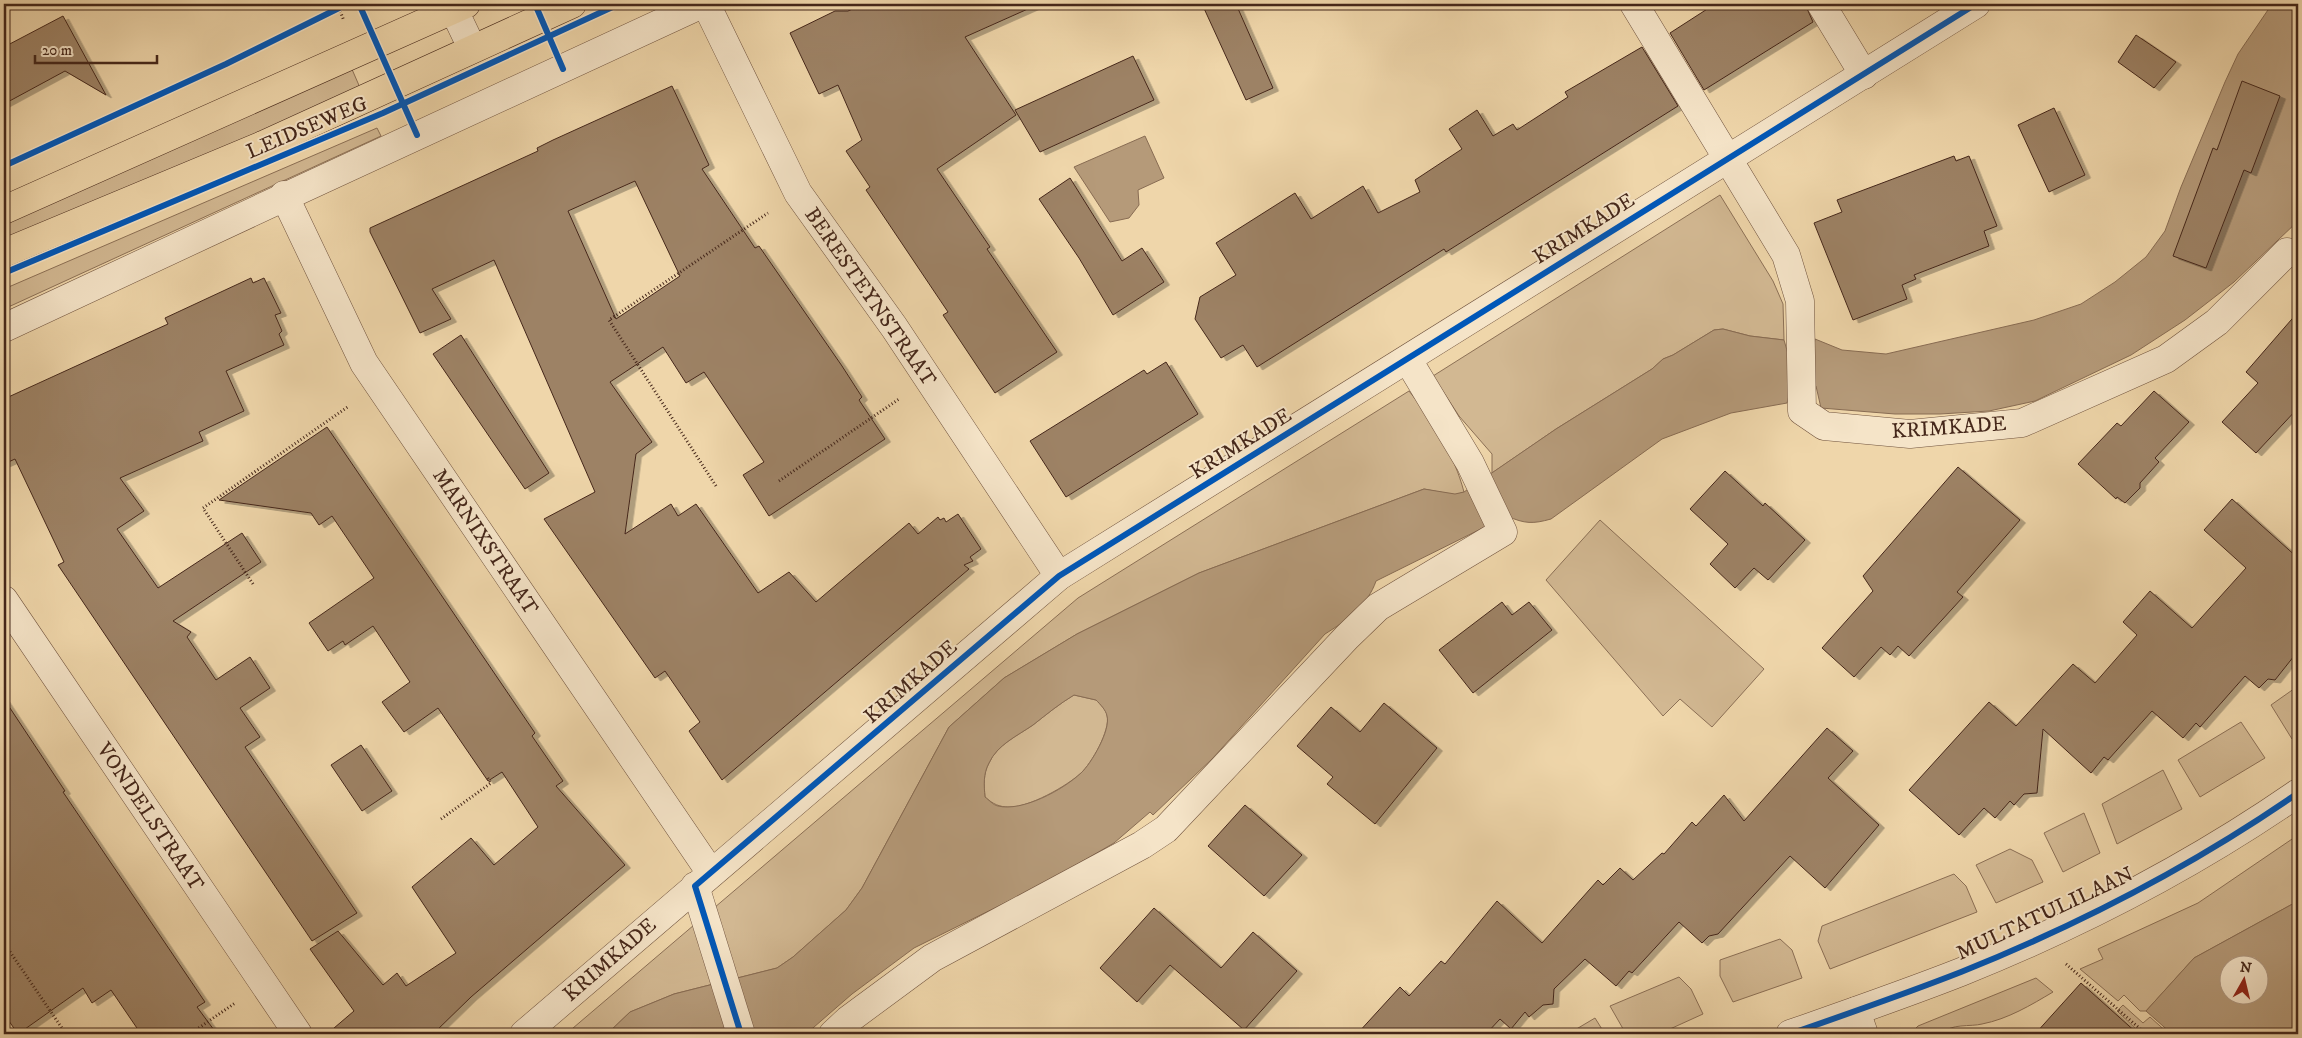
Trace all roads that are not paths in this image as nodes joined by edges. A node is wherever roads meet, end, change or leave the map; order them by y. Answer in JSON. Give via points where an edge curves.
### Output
{"nodes":[{"id":1,"x":572,"y":4,"type":"edge"},
{"id":2,"x":702,"y":4,"type":"edge"},
{"id":3,"x":706,"y":4,"type":"edge"},
{"id":4,"x":1634,"y":4,"type":"edge"},
{"id":5,"x":1821,"y":4,"type":"edge"},
{"id":6,"x":1976,"y":4,"type":"edge"},
{"id":7,"x":457,"y":6,"type":"edge"},
{"id":8,"x":472,"y":48,"type":"junction"},
{"id":9,"x":1864,"y":75,"type":"junction"},
{"id":10,"x":1726,"y":158,"type":"junction"},
{"id":11,"x":284,"y":196,"type":"junction"},
{"id":12,"x":4,"y":210,"type":"edge"},
{"id":13,"x":2287,"y":252,"type":"dead end"},
{"id":14,"x":4,"y":253,"type":"edge"},
{"id":15,"x":4,"y":328,"type":"edge"},
{"id":16,"x":1408,"y":360,"type":"junction"},
{"id":17,"x":1060,"y":576,"type":"junction"},
{"id":18,"x":4,"y":600,"type":"edge"},
{"id":19,"x":2298,"y":793,"type":"edge"},
{"id":20,"x":703,"y":880,"type":"junction"},
{"id":21,"x":1860,"y":1022,"type":"edge"},
{"id":22,"x":298,"y":1034,"type":"edge"},
{"id":23,"x":524,"y":1034,"type":"edge"},
{"id":24,"x":742,"y":1034,"type":"edge"},
{"id":25,"x":834,"y":1034,"type":"edge"},
{"id":26,"x":1790,"y":1034,"type":"edge"}],
"edges":[{"from":1,"to":8,"type":"main road","name":"LEIDSEWEG"},
{"from":2,"to":11,"type":"street"},
{"from":3,"to":17,"type":"street","name":"BERESTEYNSTRAAT","via":[[798,193],[894,327]]},
{"from":4,"to":10,"type":"street","name":"KRIMKADE"},
{"from":5,"to":9,"type":"street"},
{"from":6,"to":9,"type":"street","name":"KRIMKADE"},
{"from":7,"to":8,"type":"street"},
{"from":7,"to":12,"type":"main road"},
{"from":8,"to":14,"type":"main road","name":"LEIDSEWEG","via":[[263,145]]},
{"from":9,"to":10,"type":"street","name":"KRIMKADE"},
{"from":10,"to":13,"type":"street","name":"KRIMKADE","via":[[1786,255],[1800,301],[1802,411],[1824,426],[1910,434],[2022,423],[2166,359],[2217,322]]},
{"from":10,"to":16,"type":"street","name":"KRIMKADE"},
{"from":11,"to":15,"type":"street"},
{"from":11,"to":20,"type":"street","name":"MARNIXSTRAAT","via":[[364,363]]},
{"from":16,"to":17,"type":"street","name":"KRIMKADE"},
{"from":16,"to":25,"type":"street","via":[[1470,463],[1503,532],[1378,607],[1166,829],[932,958]]},
{"from":17,"to":20,"type":"street","name":"KRIMKADE"},
{"from":18,"to":22,"type":"street","name":"VONDELSTRAAT"},
{"from":19,"to":21,"type":"street","name":"MULTATULILAAN","via":[[2251,825],[2154,879],[2050,933]]},
{"from":20,"to":23,"type":"street","name":"KRIMKADE"},
{"from":20,"to":24,"type":"street","via":[[724,977]]},
{"from":21,"to":26,"type":"street","name":"MULTATULILAAN"}]}
